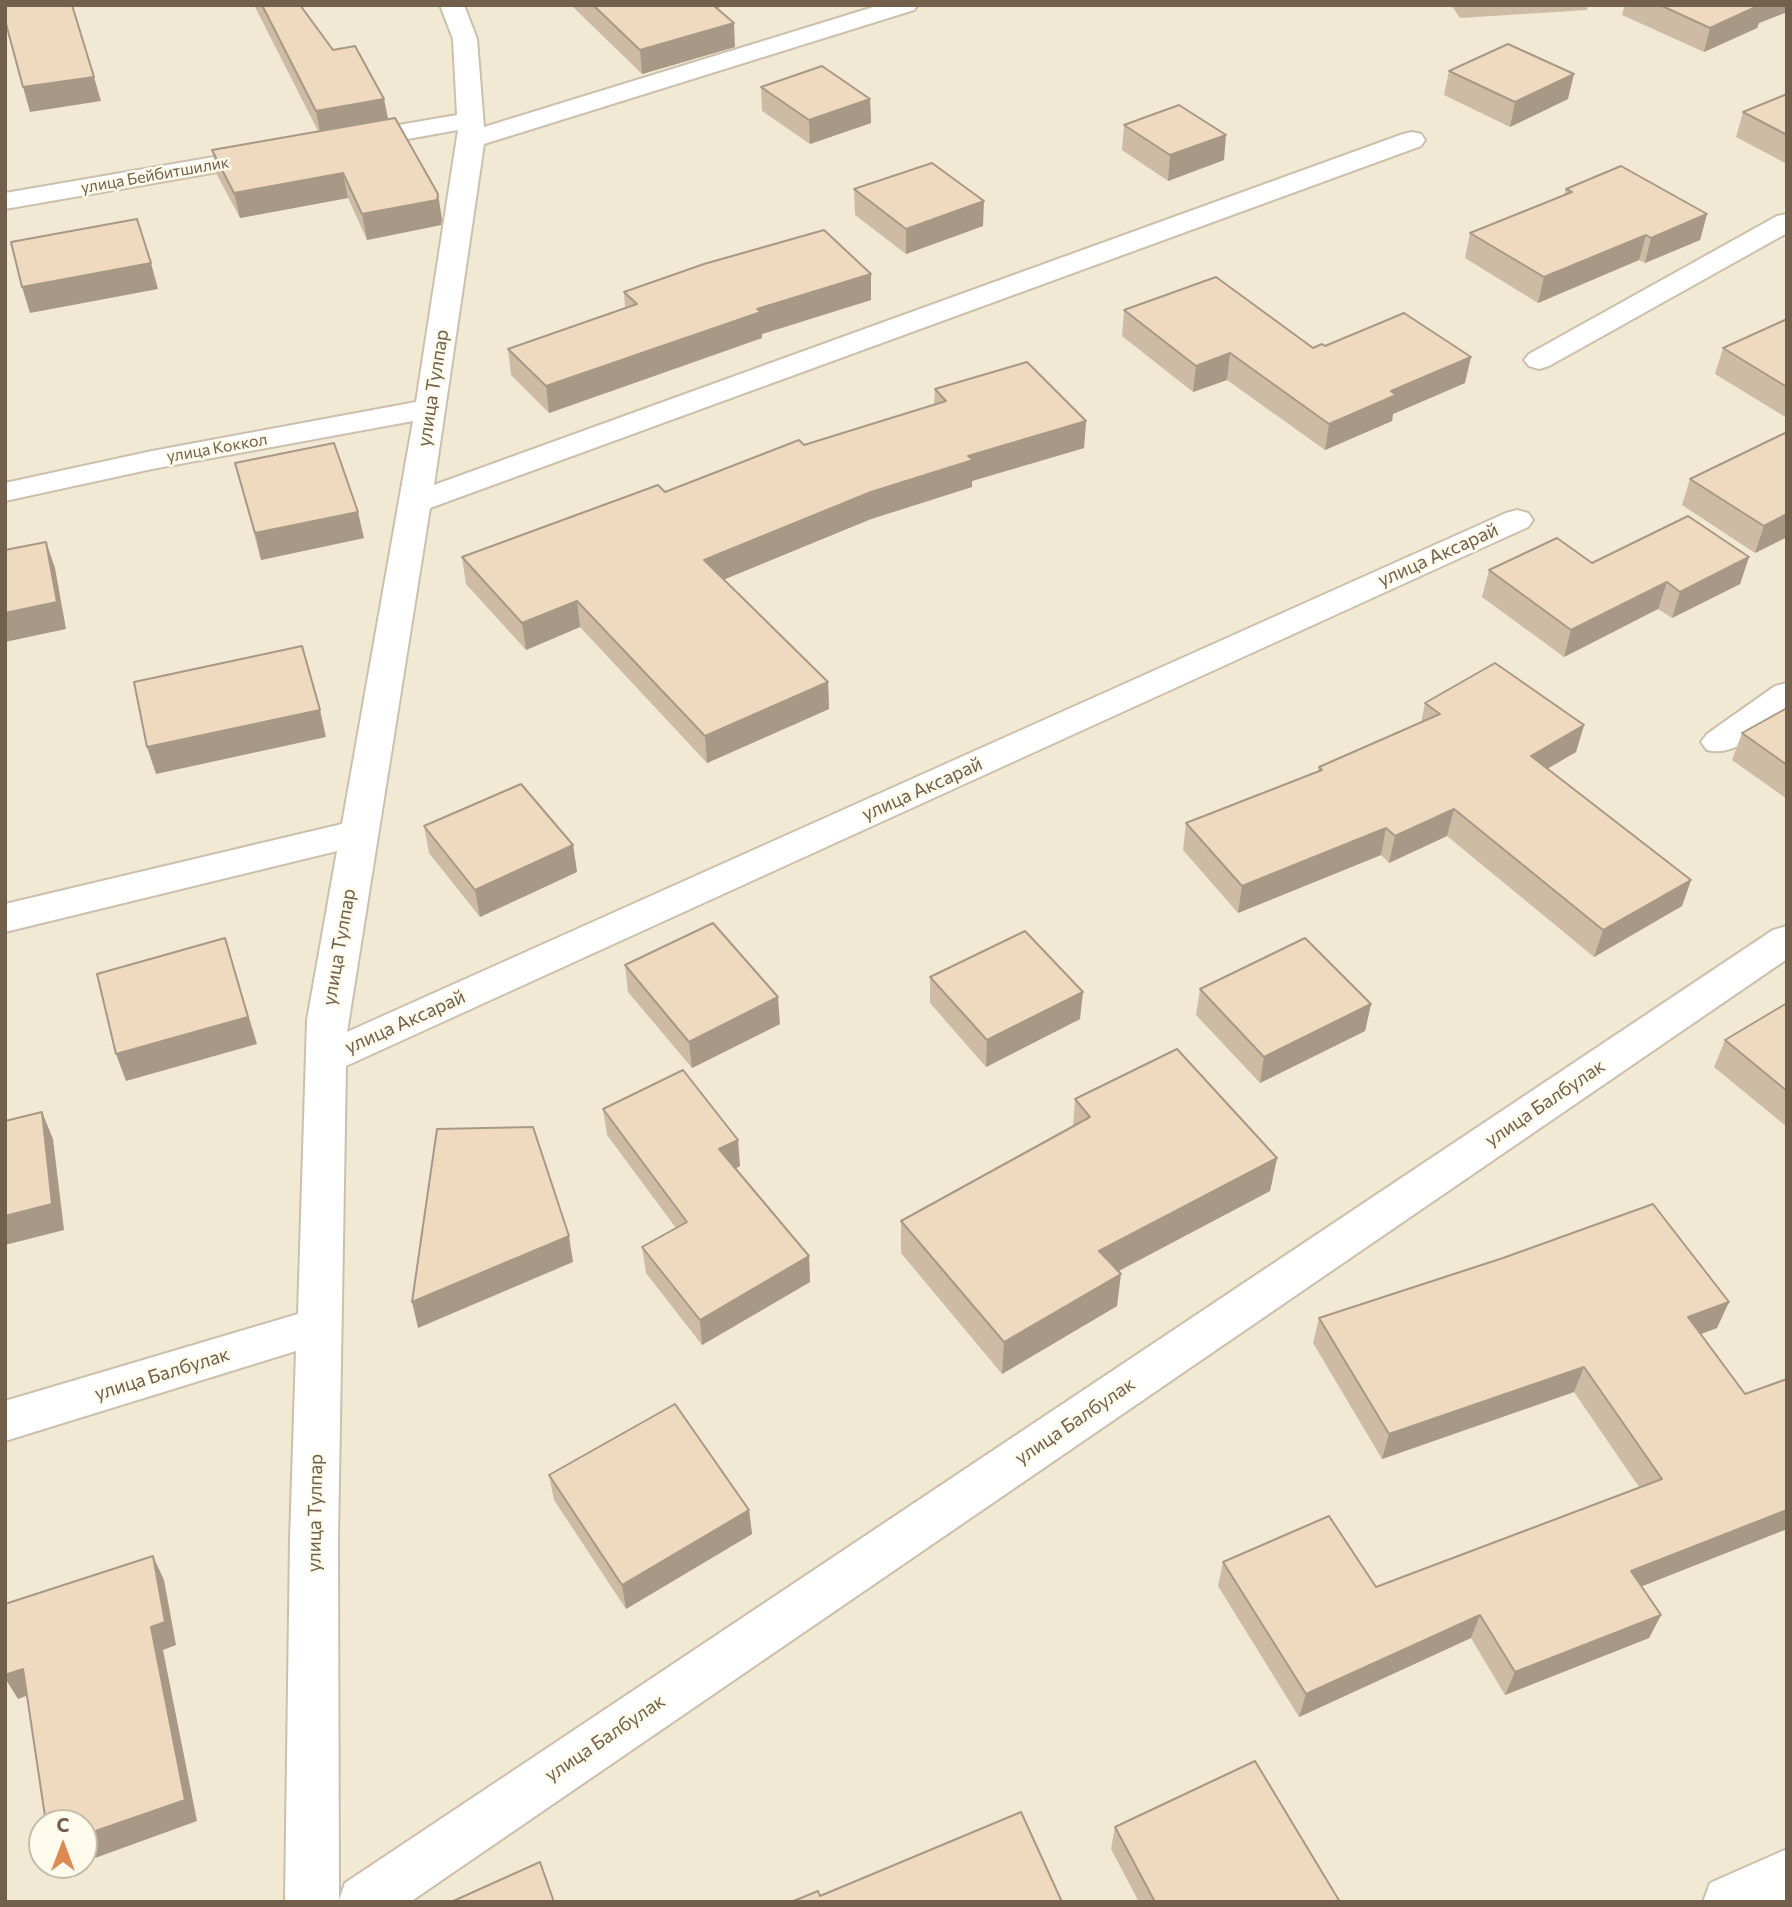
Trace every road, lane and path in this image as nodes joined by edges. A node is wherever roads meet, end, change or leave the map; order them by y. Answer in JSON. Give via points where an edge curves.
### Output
{"nodes":[{"id":1,"x":452,"y":5,"type":"edge"},
{"id":2,"x":906,"y":5,"type":"edge"},
{"id":3,"x":472,"y":130,"type":"junction"},
{"id":4,"x":1412,"y":139,"type":"dead end"},
{"id":5,"x":334,"y":144,"type":"edge"},
{"id":6,"x":293,"y":151,"type":"edge"},
{"id":7,"x":5,"y":201,"type":"edge"},
{"id":8,"x":1787,"y":222,"type":"edge"},
{"id":9,"x":1539,"y":360,"type":"dead end"},
{"id":10,"x":430,"y":410,"type":"junction"},
{"id":11,"x":5,"y":492,"type":"edge"},
{"id":12,"x":415,"y":503,"type":"junction"},
{"id":13,"x":1517,"y":520,"type":"dead end"},
{"id":14,"x":1787,"y":694,"type":"edge"},
{"id":15,"x":1719,"y":742,"type":"dead end"},
{"id":16,"x":358,"y":833,"type":"junction"},
{"id":17,"x":5,"y":918,"type":"edge"},
{"id":18,"x":1787,"y":940,"type":"edge"},
{"id":19,"x":326,"y":1058,"type":"junction"},
{"id":20,"x":319,"y":1326,"type":"junction"},
{"id":21,"x":5,"y":1421,"type":"edge"},
{"id":22,"x":1787,"y":1875,"type":"edge"},
{"id":23,"x":312,"y":1902,"type":"edge"},
{"id":24,"x":364,"y":1902,"type":"edge"},
{"id":25,"x":1729,"y":1902,"type":"edge"}],
"edges":[{"from":1,"to":3,"type":"street","name":"улица Тулпар","via":[[465,39]]},
{"from":2,"to":3,"type":"street"},
{"from":3,"to":5,"type":"street"},
{"from":3,"to":10,"type":"street","name":"улица Тулпар"},
{"from":4,"to":12,"type":"street"},
{"from":6,"to":7,"type":"street","name":"улица Бейбитшилик"},
{"from":8,"to":9,"type":"street"},
{"from":10,"to":11,"type":"street","name":"улица Коккол","via":[[152,460]]},
{"from":10,"to":12,"type":"street","name":"улица Тулпар"},
{"from":12,"to":16,"type":"street","name":"улица Тулпар"},
{"from":13,"to":19,"type":"street","name":"улица Аксарай"},
{"from":14,"to":15,"type":"street"},
{"from":16,"to":17,"type":"street"},
{"from":16,"to":19,"type":"street","name":"улица Тулпар","via":[[327,1020]]},
{"from":18,"to":24,"type":"street","name":"улица Балбулак"},
{"from":19,"to":20,"type":"street","name":"улица Тулпар"},
{"from":20,"to":21,"type":"street","name":"улица Балбулак"},
{"from":20,"to":23,"type":"street","name":"улица Тулпар"},
{"from":22,"to":25,"type":"street"}]}
